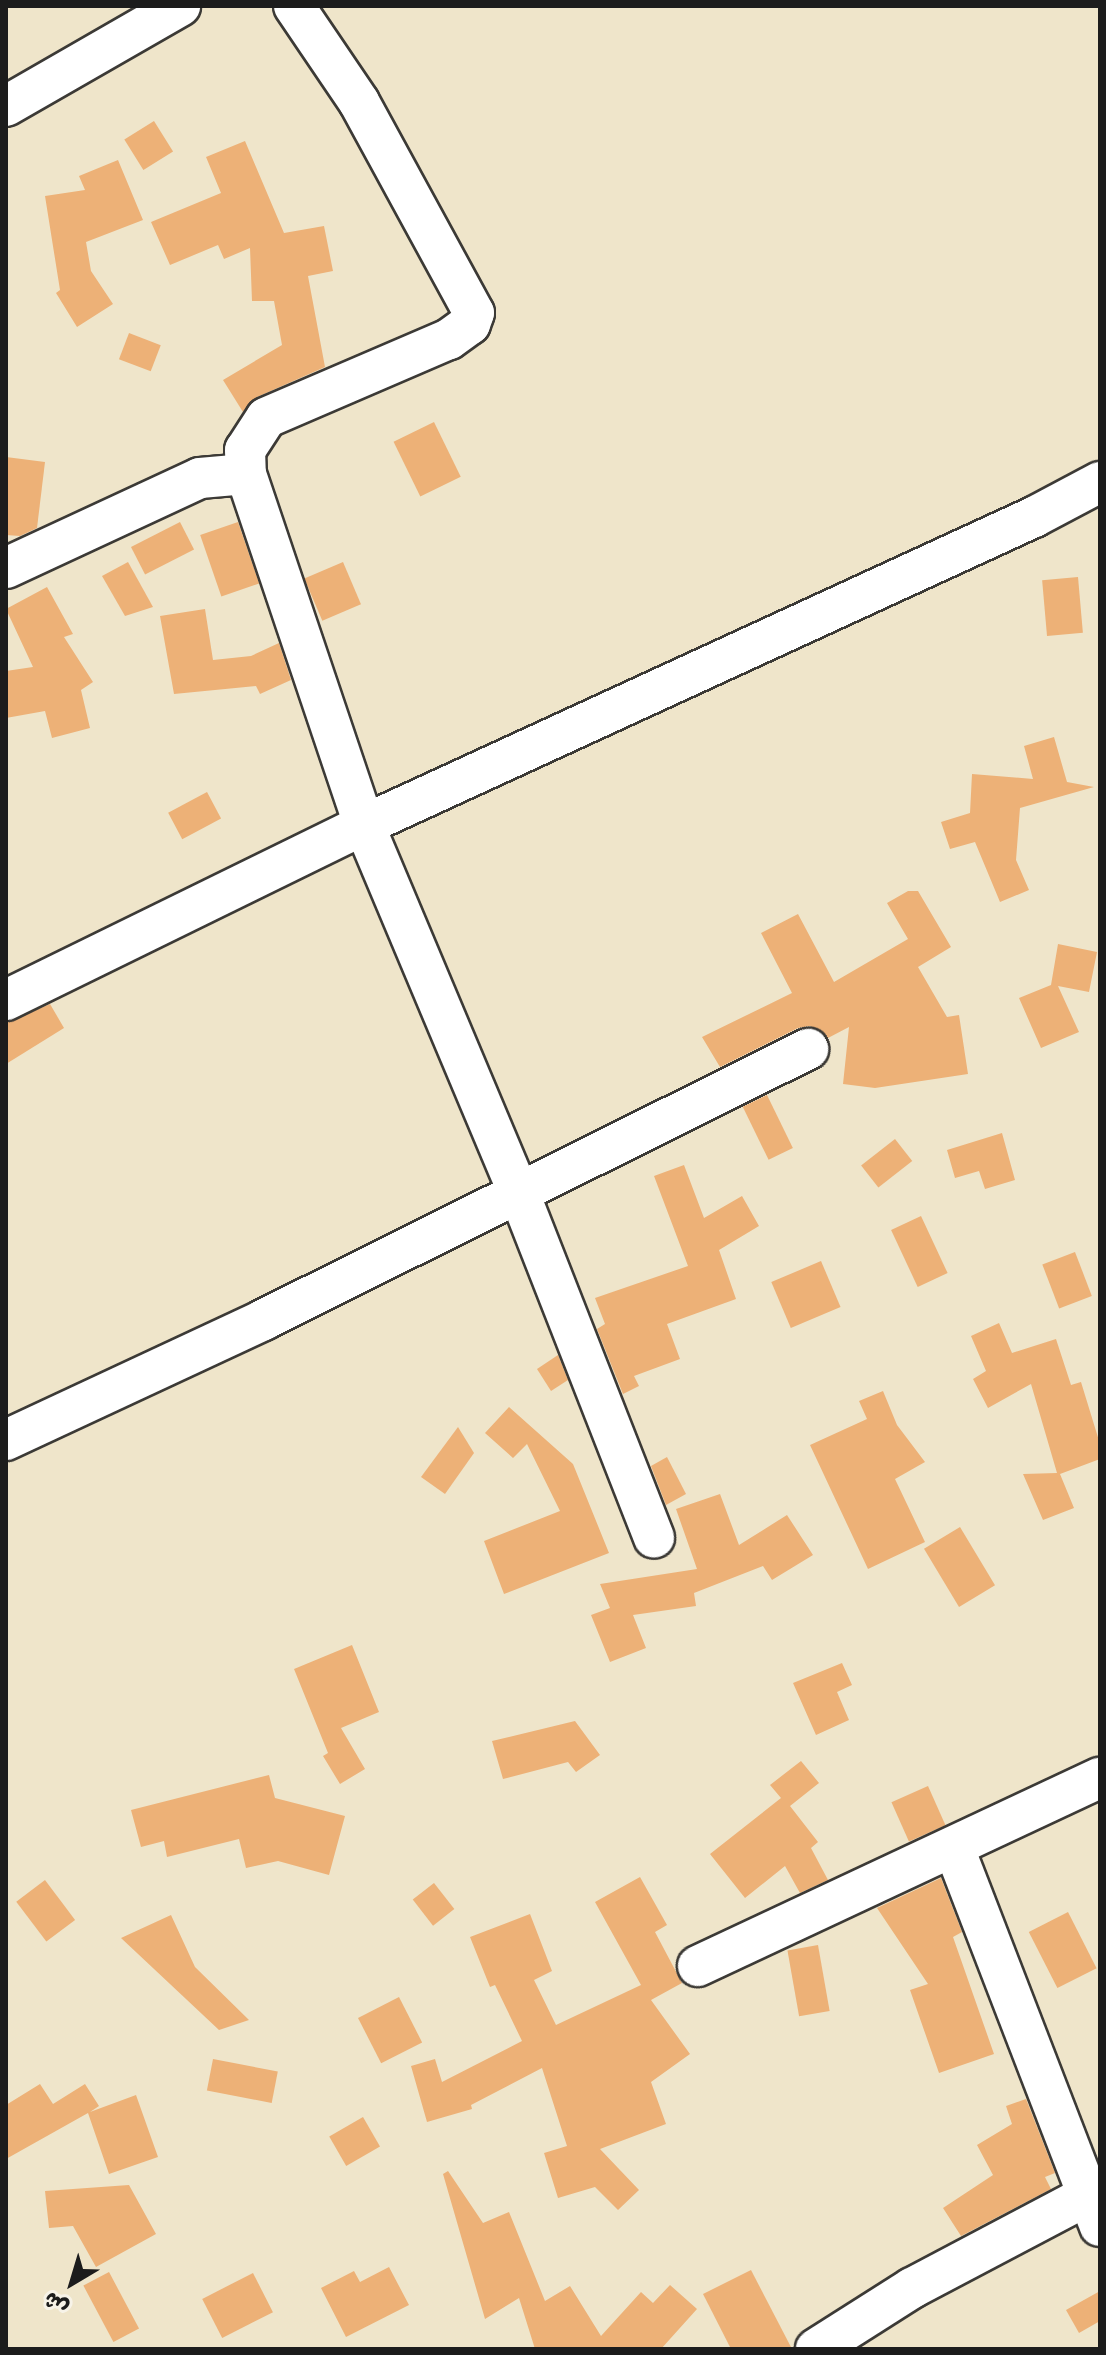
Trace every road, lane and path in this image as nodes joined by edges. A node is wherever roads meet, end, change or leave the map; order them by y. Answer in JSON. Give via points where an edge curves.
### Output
{"nodes":[{"id":1,"x":180,"y":6,"type":"edge"},
{"id":2,"x":294,"y":6,"type":"edge"},
{"id":3,"x":6,"y":106,"type":"edge"},
{"id":4,"x":246,"y":474,"type":"junction"},
{"id":5,"x":1100,"y":482,"type":"edge"},
{"id":6,"x":6,"y":568,"type":"edge"},
{"id":7,"x":364,"y":825,"type":"junction"},
{"id":8,"x":6,"y":1000,"type":"edge"},
{"id":9,"x":808,"y":1049,"type":"dead end"},
{"id":10,"x":519,"y":1193,"type":"junction"},
{"id":11,"x":6,"y":1440,"type":"edge"},
{"id":12,"x":654,"y":1537,"type":"dead end"},
{"id":13,"x":1100,"y":1778,"type":"edge"},
{"id":14,"x":954,"y":1848,"type":"junction"},
{"id":15,"x":698,"y":1966,"type":"dead end"},
{"id":16,"x":1096,"y":2203,"type":"edge"},
{"id":17,"x":816,"y":2349,"type":"edge"}],
"edges":[{"from":1,"to":3,"type":"street"},
{"from":2,"to":4,"type":"street","via":[[359,102],[474,313],[470,324],[449,339],[266,418],[245,450]]},
{"from":4,"to":6,"type":"street","via":[[200,478]]},
{"from":4,"to":7,"type":"street"},
{"from":5,"to":7,"type":"street"},
{"from":7,"to":8,"type":"street"},
{"from":7,"to":10,"type":"street"},
{"from":9,"to":10,"type":"street"},
{"from":10,"to":11,"type":"street"},
{"from":10,"to":12,"type":"street"},
{"from":13,"to":14,"type":"street"},
{"from":14,"to":15,"type":"street"},
{"from":14,"to":16,"type":"street"},
{"from":16,"to":17,"type":"street","via":[[912,2288]]}]}
